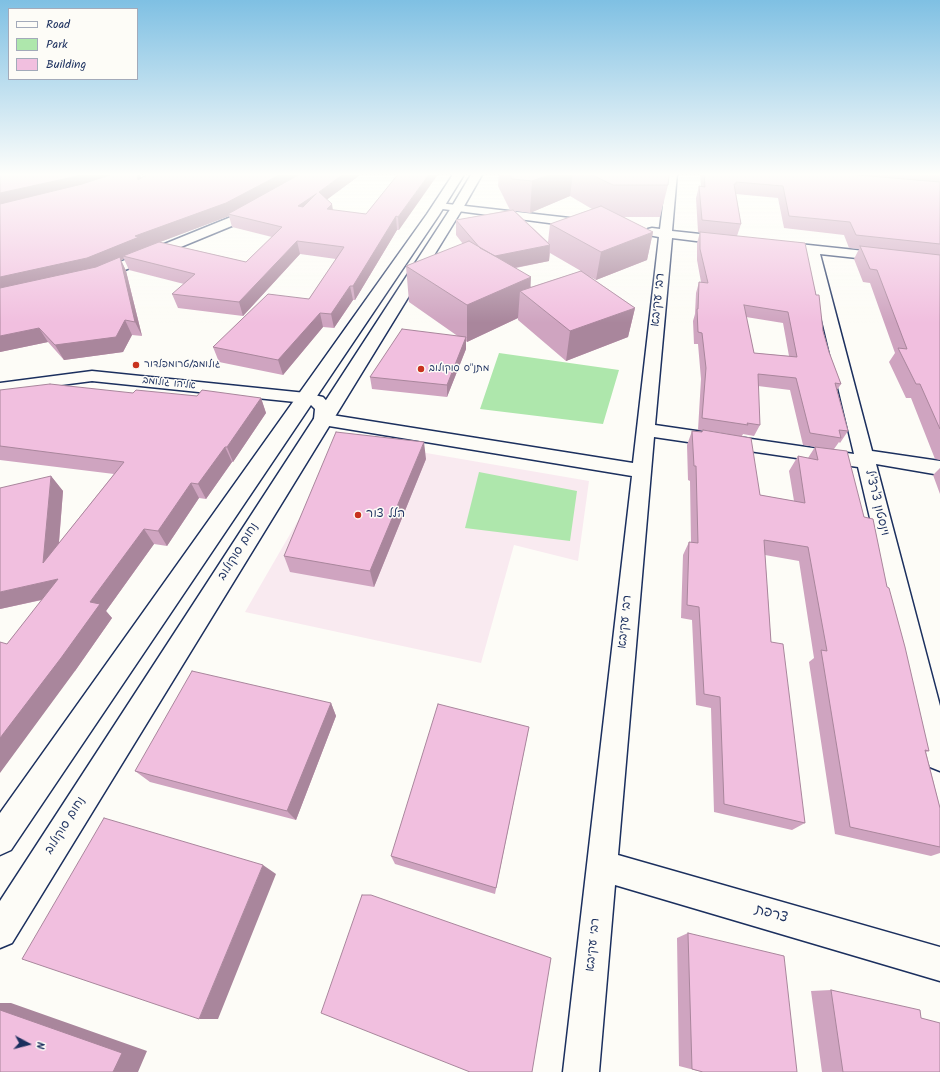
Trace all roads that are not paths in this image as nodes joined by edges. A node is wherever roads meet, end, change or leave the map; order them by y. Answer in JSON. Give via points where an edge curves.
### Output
{"nodes":[{"id":1,"x":228,"y":223,"type":"edge"},
{"id":2,"x":436,"y":223,"type":"edge"},
{"id":3,"x":439,"y":223,"type":"edge"},
{"id":4,"x":574,"y":223,"type":"edge"},
{"id":5,"x":667,"y":223,"type":"edge"},
{"id":6,"x":597,"y":226,"type":"edge"},
{"id":7,"x":643,"y":231,"type":"edge"},
{"id":8,"x":666,"y":234,"type":"junction"},
{"id":9,"x":743,"y":242,"type":"edge"},
{"id":10,"x":789,"y":247,"type":"edge"},
{"id":11,"x":812,"y":249,"type":"junction"},
{"id":12,"x":940,"y":262,"type":"edge"},
{"id":13,"x":83,"y":279,"type":"edge"},
{"id":14,"x":0,"y":388,"type":"edge"},
{"id":15,"x":306,"y":398,"type":"junction"},
{"id":16,"x":323,"y":420,"type":"junction"},
{"id":17,"x":646,"y":430,"type":"junction"},
{"id":18,"x":865,"y":459,"type":"junction"},
{"id":19,"x":940,"y":468,"type":"edge"},
{"id":20,"x":642,"y":471,"type":"junction"},
{"id":21,"x":940,"y":757,"type":"edge"},
{"id":22,"x":0,"y":839,"type":"edge"},
{"id":23,"x":602,"y":866,"type":"junction"},
{"id":24,"x":0,"y":931,"type":"edge"},
{"id":25,"x":940,"y":964,"type":"edge"},
{"id":26,"x":581,"y":1072,"type":"edge"}],
"edges":[{"from":1,"to":13,"type":"street","via":[[98,276]]},
{"from":2,"to":15,"type":"main road","name":"נחום סוקולוב"},
{"from":3,"to":16,"type":"main road","name":"נחום סוקולוב"},
{"from":4,"to":6,"type":"street"},
{"from":5,"to":8,"type":"street","name":"רבי עקיבא"},
{"from":7,"to":8,"type":"street"},
{"from":8,"to":9,"type":"street"},
{"from":8,"to":17,"type":"street","name":"רבי עקיבא"},
{"from":10,"to":11,"type":"street"},
{"from":11,"to":12,"type":"street"},
{"from":11,"to":18,"type":"street","name":"וינסטון צ'רצ'יל"},
{"from":14,"to":15,"type":"street","name":"אליהו גולומב","via":[[92,376]]},
{"from":15,"to":16,"type":"street","name":"אליהו גולומב","via":[[317,401],[324,408]]},
{"from":15,"to":22,"type":"main road","name":"נחום סוקולוב"},
{"from":16,"to":20,"type":"street"},
{"from":16,"to":24,"type":"main road","name":"נחום סוקולוב"},
{"from":17,"to":18,"type":"street"},
{"from":17,"to":20,"type":"street","name":"רבי עקיבא"},
{"from":18,"to":19,"type":"street"},
{"from":18,"to":21,"type":"street","name":"וינסטון צ'רצ'יל"},
{"from":20,"to":23,"type":"street","name":"רבי עקיבא"},
{"from":23,"to":25,"type":"street","name":"צרפת"},
{"from":23,"to":26,"type":"street","name":"רבי עקיבא"}]}
